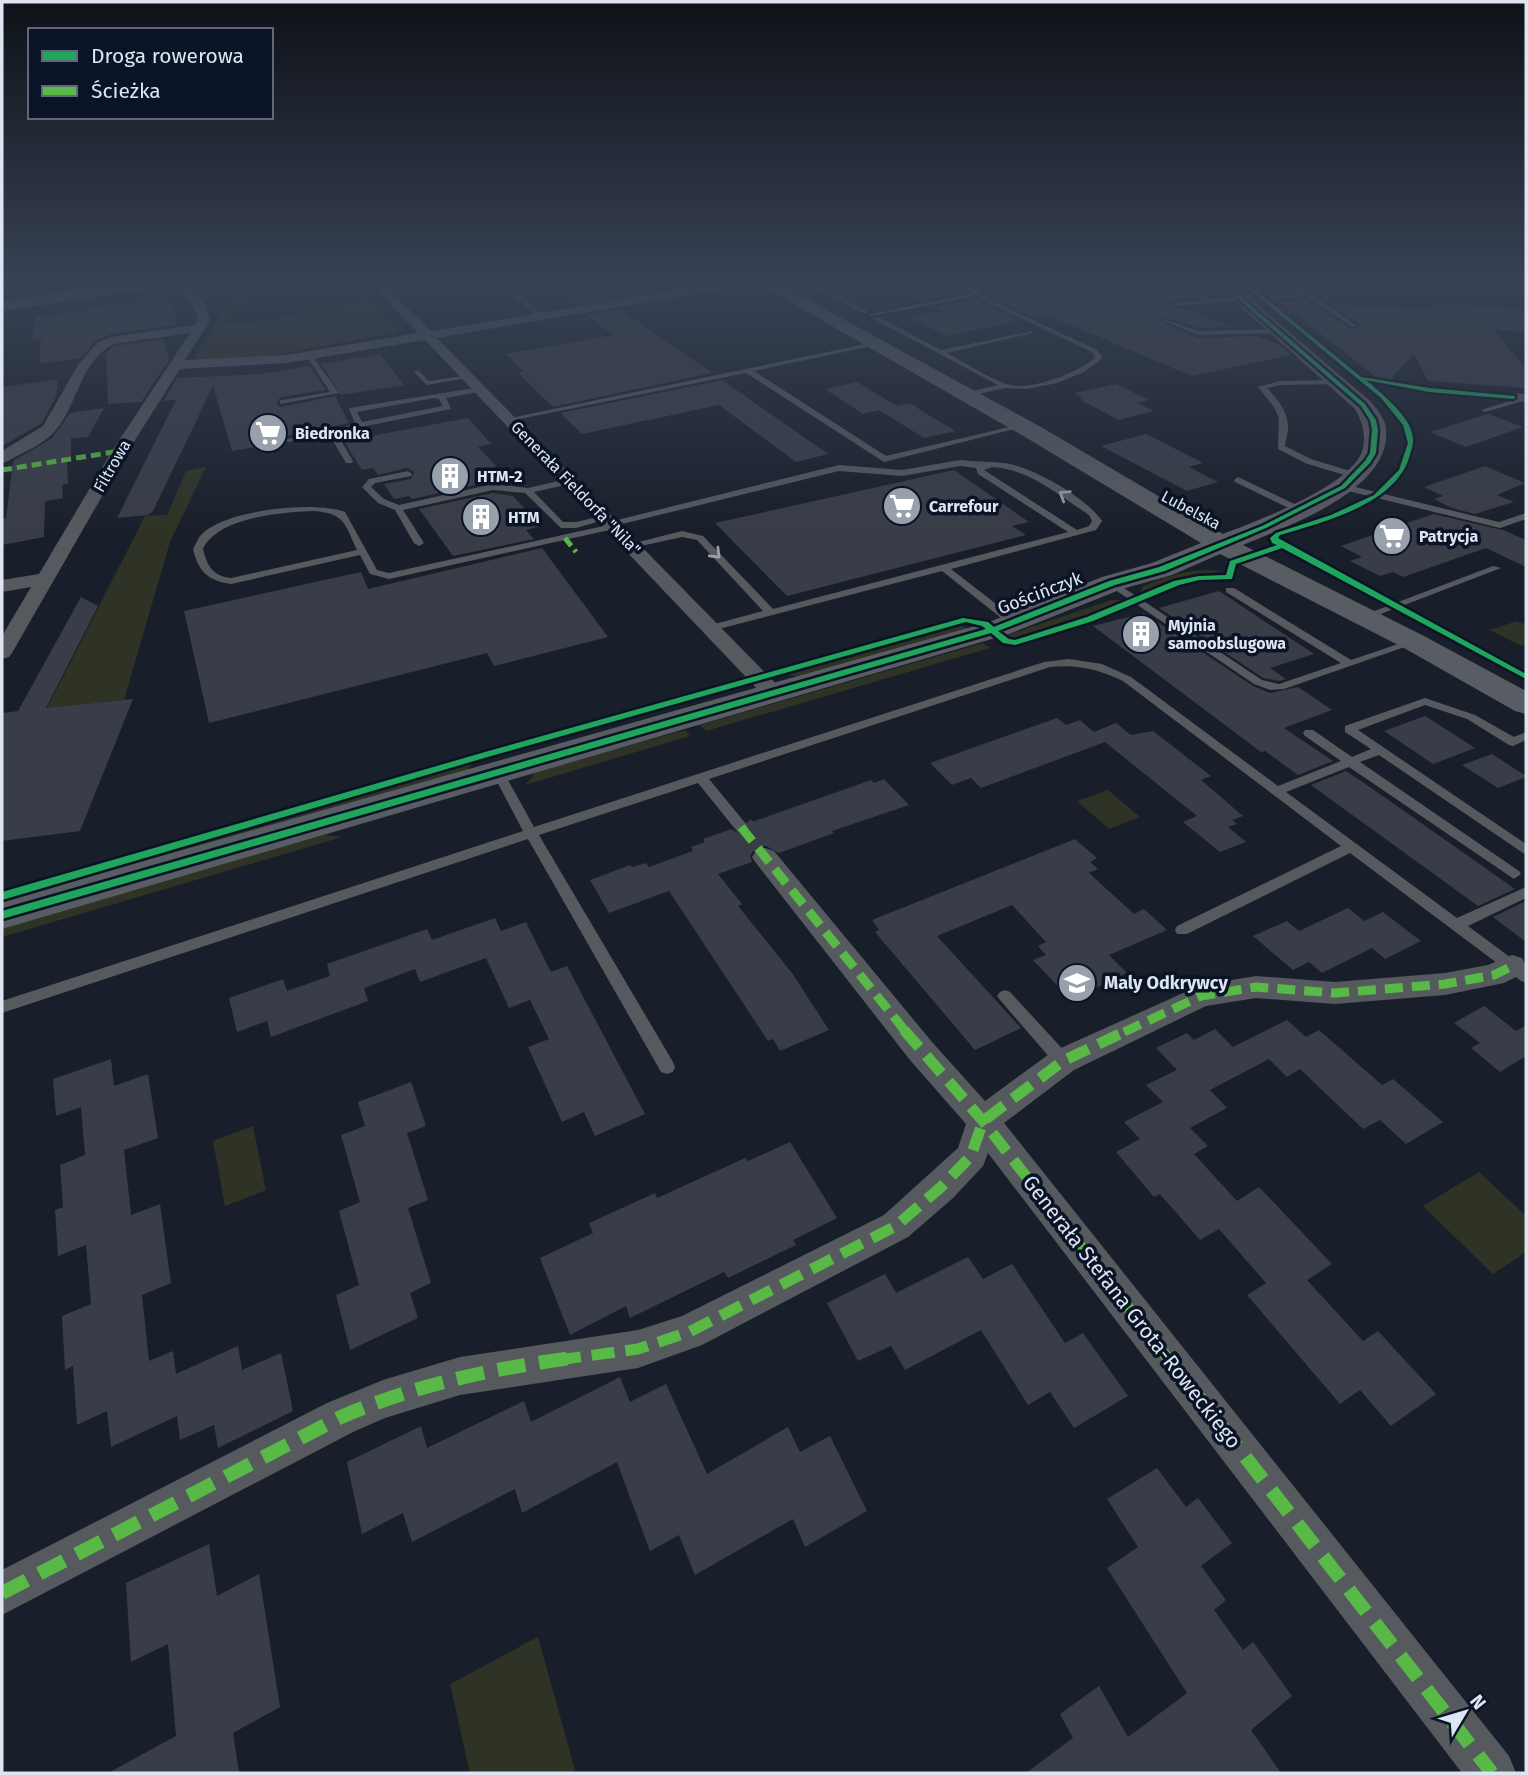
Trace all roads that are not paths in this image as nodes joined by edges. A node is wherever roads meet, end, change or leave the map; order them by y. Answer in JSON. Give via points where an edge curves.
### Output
{"nodes":[{"id":1,"x":84,"y":367,"type":"edge"},
{"id":2,"x":174,"y":367,"type":"edge"},
{"id":3,"x":318,"y":367,"type":"edge"},
{"id":4,"x":459,"y":367,"type":"edge"},
{"id":5,"x":763,"y":367,"type":"edge"},
{"id":6,"x":917,"y":367,"type":"edge"},
{"id":7,"x":968,"y":367,"type":"edge"},
{"id":8,"x":1089,"y":367,"type":"edge"},
{"id":9,"x":1321,"y":367,"type":"edge"},
{"id":10,"x":747,"y":370,"type":"junction"},
{"id":11,"x":418,"y":372,"type":"dead end"},
{"id":12,"x":1339,"y":382,"type":"junction"},
{"id":13,"x":475,"y":383,"type":"junction"},
{"id":14,"x":1005,"y":386,"type":"junction"},
{"id":15,"x":968,"y":395,"type":"junction"},
{"id":16,"x":441,"y":397,"type":"junction"},
{"id":17,"x":1522,"y":397,"type":"edge"},
{"id":18,"x":283,"y":402,"type":"dead end"},
{"id":19,"x":1485,"y":410,"type":"dead end"},
{"id":20,"x":510,"y":419,"type":"junction"},
{"id":21,"x":360,"y":425,"type":"junction"},
{"id":22,"x":1028,"y":429,"type":"junction"},
{"id":23,"x":332,"y":432,"type":"junction"},
{"id":24,"x":288,"y":440,"type":"dead end"},
{"id":25,"x":2,"y":458,"type":"edge"},
{"id":26,"x":349,"y":461,"type":"dead end"},
{"id":27,"x":983,"y":466,"type":"junction"},
{"id":28,"x":408,"y":474,"type":"dead end"},
{"id":29,"x":1238,"y":480,"type":"dead end"},
{"id":30,"x":571,"y":481,"type":"junction"},
{"id":31,"x":1350,"y":481,"type":"junction"},
{"id":32,"x":528,"y":491,"type":"junction"},
{"id":33,"x":1303,"y":505,"type":"junction"},
{"id":34,"x":398,"y":508,"type":"junction"},
{"id":35,"x":1526,"y":516,"type":"edge"},
{"id":36,"x":611,"y":523,"type":"junction"},
{"id":37,"x":1076,"y":533,"type":"junction"},
{"id":38,"x":1217,"y":538,"type":"junction"},
{"id":39,"x":419,"y":543,"type":"dead end"},
{"id":40,"x":632,"y":545,"type":"junction"},
{"id":41,"x":362,"y":552,"type":"junction"},
{"id":42,"x":944,"y":568,"type":"junction"},
{"id":43,"x":1496,"y":568,"type":"dead end"},
{"id":44,"x":1162,"y":569,"type":"junction"},
{"id":45,"x":48,"y":578,"type":"junction"},
{"id":46,"x":1112,"y":583,"type":"junction"},
{"id":47,"x":2,"y":586,"type":"edge"},
{"id":48,"x":1230,"y":590,"type":"dead end"},
{"id":49,"x":1309,"y":590,"type":"junction"},
{"id":50,"x":770,"y":612,"type":"junction"},
{"id":51,"x":1369,"y":614,"type":"junction"},
{"id":52,"x":1014,"y":623,"type":"junction"},
{"id":53,"x":711,"y":628,"type":"junction"},
{"id":54,"x":1414,"y":642,"type":"junction"},
{"id":55,"x":2,"y":653,"type":"edge"},
{"id":56,"x":1350,"y":664,"type":"junction"},
{"id":57,"x":774,"y":693,"type":"junction"},
{"id":58,"x":1526,"y":704,"type":"edge"},
{"id":59,"x":1308,"y":733,"type":"dead end"},
{"id":60,"x":1526,"y":736,"type":"edge"},
{"id":61,"x":1380,"y":750,"type":"junction"},
{"id":62,"x":1351,"y":762,"type":"junction"},
{"id":63,"x":498,"y":772,"type":"junction"},
{"id":64,"x":700,"y":777,"type":"junction"},
{"id":65,"x":1276,"y":791,"type":"junction"},
{"id":66,"x":741,"y":827,"type":"tunnel mouth"},
{"id":67,"x":531,"y":833,"type":"junction"},
{"id":68,"x":1350,"y":847,"type":"junction"},
{"id":69,"x":1526,"y":850,"type":"edge"},
{"id":70,"x":765,"y":857,"type":"tunnel mouth"},
{"id":71,"x":1514,"y":874,"type":"dead end"},
{"id":72,"x":1526,"y":892,"type":"edge"},
{"id":73,"x":2,"y":915,"type":"edge"},
{"id":74,"x":1456,"y":925,"type":"junction"},
{"id":75,"x":1182,"y":930,"type":"dead end"},
{"id":76,"x":1519,"y":972,"type":"edge"},
{"id":77,"x":1005,"y":996,"type":"dead end"},
{"id":78,"x":2,"y":1007,"type":"edge"},
{"id":79,"x":1063,"y":1061,"type":"junction"},
{"id":80,"x":667,"y":1067,"type":"dead end"},
{"id":81,"x":983,"y":1121,"type":"junction"},
{"id":82,"x":2,"y":1593,"type":"edge"},
{"id":83,"x":1492,"y":1773,"type":"edge"}],
"edges":[{"from":1,"to":25,"type":"street","via":[[51,427]]},
{"from":2,"to":45,"type":"street","name":"Filtrowa"},
{"from":3,"to":18,"type":"lane","via":[[335,393]]},
{"from":4,"to":13,"type":"street","name":"Generała Fieldorfa \"Nila\""},
{"from":5,"to":10,"type":"lane"},
{"from":6,"to":15,"type":"street","name":"Lubelska"},
{"from":7,"to":14,"type":"lane"},
{"from":8,"to":14,"type":"lane","via":[[1022,388]]},
{"from":9,"to":12,"type":"street"},
{"from":10,"to":20,"type":"lane"},
{"from":10,"to":22,"type":"lane","via":[[884,459]]},
{"from":11,"to":13,"type":"lane","via":[[426,383]]},
{"from":12,"to":31,"type":"street","via":[[1373,420],[1376,441],[1373,453]]},
{"from":12,"to":31,"type":"lane","via":[[1262,387],[1282,414],[1281,447]]},
{"from":13,"to":16,"type":"lane"},
{"from":13,"to":20,"type":"street","name":"Generała Fieldorfa \"Nila\""},
{"from":14,"to":15,"type":"lane"},
{"from":15,"to":22,"type":"street","name":"Lubelska"},
{"from":16,"to":21,"type":"lane","via":[[449,407],[444,410]]},
{"from":16,"to":21,"type":"lane","via":[[352,410]]},
{"from":17,"to":19,"type":"lane"},
{"from":20,"to":30,"type":"street","name":"Generała Fieldorfa \"Nila\""},
{"from":21,"to":23,"type":"lane"},
{"from":22,"to":38,"type":"street","name":"Lubelska"},
{"from":23,"to":24,"type":"lane"},
{"from":23,"to":26,"type":"lane"},
{"from":27,"to":36,"type":"lane","via":[[960,463],[902,473],[839,468]]},
{"from":27,"to":37,"type":"lane","via":[[981,472]]},
{"from":37,"to":27,"type":"lane","one_way":true,"via":[[1093,527],[1097,521],[1093,513],[1025,471],[1010,465]]},
{"from":28,"to":34,"type":"lane","via":[[372,481],[366,487]]},
{"from":29,"to":33,"type":"lane"},
{"from":30,"to":32,"type":"lane"},
{"from":30,"to":36,"type":"street","name":"Generała Fieldorfa \"Nila\""},
{"from":31,"to":33,"type":"street"},
{"from":31,"to":35,"type":"lane","via":[[1500,525]]},
{"from":32,"to":34,"type":"lane","via":[[493,487]]},
{"from":32,"to":36,"type":"lane","via":[[561,525]]},
{"from":33,"to":38,"type":"street"},
{"from":34,"to":39,"type":"lane"},
{"from":36,"to":40,"type":"street","name":"Generała Fieldorfa \"Nila\""},
{"from":36,"to":41,"type":"lane","via":[[389,576],[373,572]]},
{"from":37,"to":42,"type":"lane"},
{"from":38,"to":44,"type":"street","name":"Gościńczyk"},
{"from":38,"to":46,"type":"street","name":"Gościńczyk","via":[[1136,563]]},
{"from":38,"to":49,"type":"street","name":"Lubelska"},
{"from":38,"to":51,"type":"street","name":"Lubelska"},
{"from":40,"to":50,"type":"lane","one_way":true,"via":[[682,534],[700,538]]},
{"from":40,"to":53,"type":"street","name":"Generała Fieldorfa \"Nila\""},
{"from":41,"to":41,"type":"lane","via":[[343,515],[305,507],[227,523],[206,535],[198,549],[202,568],[217,580],[231,581]]},
{"from":42,"to":50,"type":"lane"},
{"from":42,"to":52,"type":"lane"},
{"from":43,"to":51,"type":"lane"},
{"from":44,"to":46,"type":"street","name":"Gościńczyk"},
{"from":44,"to":49,"type":"street","name":"Gościńczyk","via":[[1191,565],[1231,568]]},
{"from":45,"to":47,"type":"street"},
{"from":45,"to":55,"type":"street","name":"Filtrowa"},
{"from":46,"to":52,"type":"street","name":"Gościńczyk"},
{"from":46,"to":56,"type":"lane","via":[[1270,687]]},
{"from":48,"to":56,"type":"lane"},
{"from":49,"to":54,"type":"street","name":"Lubelska"},
{"from":50,"to":53,"type":"lane"},
{"from":51,"to":54,"type":"street","name":"Lubelska"},
{"from":52,"to":57,"type":"street","name":"Gościńczyk"},
{"from":53,"to":57,"type":"street","name":"Generała Fieldorfa \"Nila\""},
{"from":54,"to":56,"type":"lane"},
{"from":54,"to":58,"type":"street","name":"Lubelska"},
{"from":57,"to":63,"type":"street","name":"Gościńczyk"},
{"from":59,"to":62,"type":"lane"},
{"from":60,"to":61,"type":"lane","via":[[1513,741],[1471,717],[1425,701],[1349,729]]},
{"from":61,"to":62,"type":"lane"},
{"from":61,"to":69,"type":"lane"},
{"from":62,"to":65,"type":"lane"},
{"from":62,"to":71,"type":"lane"},
{"from":63,"to":67,"type":"lane"},
{"from":63,"to":73,"type":"street","name":"Gościńczyk"},
{"from":64,"to":65,"type":"lane","via":[[1066,661],[1090,663],[1127,679]]},
{"from":64,"to":66,"type":"lane"},
{"from":64,"to":67,"type":"lane"},
{"from":65,"to":68,"type":"lane"},
{"from":67,"to":78,"type":"lane"},
{"from":67,"to":80,"type":"lane"},
{"from":68,"to":74,"type":"lane"},
{"from":68,"to":75,"type":"lane"},
{"from":70,"to":81,"type":"street","name":"Generała Stefana Grota-Roweckiego"},
{"from":72,"to":74,"type":"lane"},
{"from":74,"to":76,"type":"lane"},
{"from":76,"to":79,"type":"street","via":[[1445,984],[1335,993],[1256,987],[1201,996]]},
{"from":77,"to":79,"type":"lane"},
{"from":79,"to":81,"type":"street"},
{"from":81,"to":82,"type":"street","via":[[971,1156],[896,1226],[689,1332],[638,1349],[460,1376],[383,1399]]},
{"from":81,"to":83,"type":"street","name":"Generała Stefana Grota-Roweckiego"}]}
